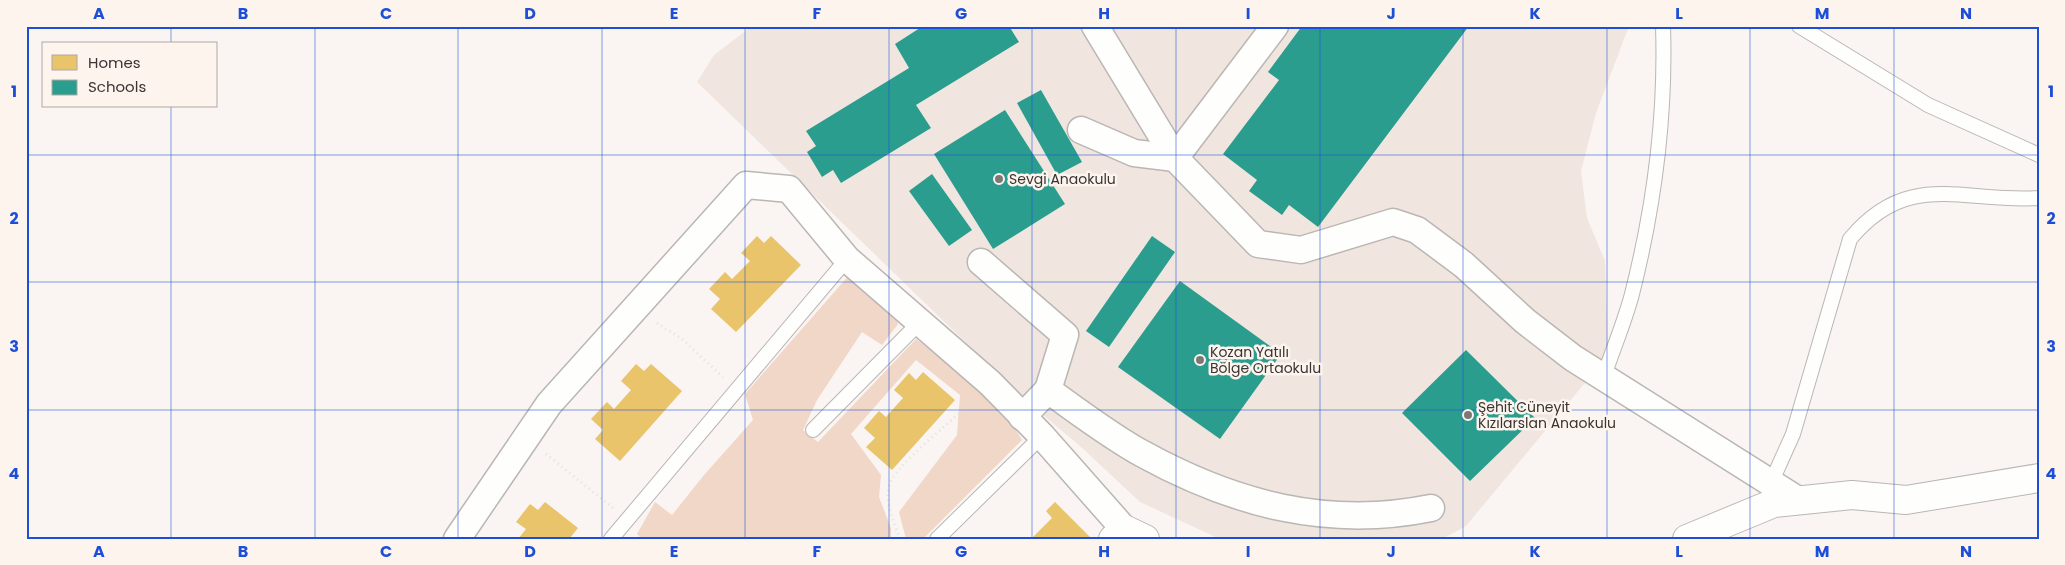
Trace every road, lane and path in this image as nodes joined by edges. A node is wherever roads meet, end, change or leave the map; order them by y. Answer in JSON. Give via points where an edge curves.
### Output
{"nodes":[{"id":1,"x":1095,"y":26,"type":"edge"},
{"id":2,"x":1275,"y":26,"type":"edge"},
{"id":3,"x":1663,"y":26,"type":"edge"},
{"id":4,"x":1799,"y":26,"type":"edge"},
{"id":5,"x":1081,"y":130,"type":"dead end"},
{"id":6,"x":2039,"y":155,"type":"edge"},
{"id":7,"x":1175,"y":158,"type":"junction"},
{"id":8,"x":2039,"y":198,"type":"edge"},
{"id":9,"x":846,"y":259,"type":"junction"},
{"id":10,"x":981,"y":262,"type":"dead end"},
{"id":11,"x":635,"y":309,"type":"junction"},
{"id":12,"x":920,"y":322,"type":"junction"},
{"id":13,"x":1604,"y":376,"type":"junction"},
{"id":14,"x":737,"y":390,"type":"junction"},
{"id":15,"x":1048,"y":390,"type":"junction"},
{"id":16,"x":998,"y":392,"type":"junction"},
{"id":17,"x":1022,"y":417,"type":"junction"},
{"id":18,"x":813,"y":430,"type":"dead end"},
{"id":19,"x":1042,"y":436,"type":"junction"},
{"id":20,"x":525,"y":439,"type":"junction"},
{"id":21,"x":2039,"y":478,"type":"edge"},
{"id":22,"x":1771,"y":483,"type":"junction"},
{"id":23,"x":1798,"y":500,"type":"junction"},
{"id":24,"x":1431,"y":508,"type":"dead end"},
{"id":25,"x":627,"y":520,"type":"junction"},
{"id":26,"x":1127,"y":536,"type":"edge"},
{"id":27,"x":457,"y":539,"type":"edge"},
{"id":28,"x":612,"y":539,"type":"edge"},
{"id":29,"x":900,"y":539,"type":"edge"},
{"id":30,"x":937,"y":539,"type":"edge"},
{"id":31,"x":1687,"y":539,"type":"edge"}],
"edges":[{"from":1,"to":7,"type":"street"},
{"from":2,"to":7,"type":"street"},
{"from":3,"to":13,"type":"lane","via":[[1665,77],[1650,206],[1632,295]]},
{"from":4,"to":6,"type":"lane","via":[[1928,105]]},
{"from":5,"to":7,"type":"street","via":[[1134,153]]},
{"from":7,"to":13,"type":"street","via":[[1258,244],[1301,250],[1392,222],[1417,230],[1464,265],[1525,321],[1573,358]]},
{"from":8,"to":22,"type":"lane","via":[[1988,198],[1939,192],[1922,194],[1890,204],[1862,226],[1850,239],[1793,434]]},
{"from":9,"to":11,"type":"street","via":[[788,189],[746,186]]},
{"from":9,"to":12,"type":"street"},
{"from":9,"to":14,"type":"lane"},
{"from":10,"to":15,"type":"street","via":[[1065,335]]},
{"from":11,"to":14,"type":"path","via":[[682,339]]},
{"from":11,"to":20,"type":"street","via":[[549,404]]},
{"from":12,"to":16,"type":"street"},
{"from":12,"to":18,"type":"lane"},
{"from":13,"to":22,"type":"street"},
{"from":14,"to":25,"type":"lane"},
{"from":15,"to":17,"type":"street"},
{"from":15,"to":24,"type":"street","via":[[1142,453],[1214,488],[1271,507],[1327,514],[1402,514]]},
{"from":16,"to":17,"type":"street"},
{"from":16,"to":29,"type":"path","via":[[964,408],[905,463],[889,485],[890,508]]},
{"from":17,"to":19,"type":"street"},
{"from":19,"to":26,"type":"street"},
{"from":19,"to":30,"type":"lane"},
{"from":20,"to":25,"type":"path"},
{"from":20,"to":27,"type":"street"},
{"from":21,"to":23,"type":"street","via":[[1906,500],[1852,495]]},
{"from":22,"to":23,"type":"street"},
{"from":23,"to":31,"type":"street","via":[[1774,503]]},
{"from":25,"to":28,"type":"lane"}]}
